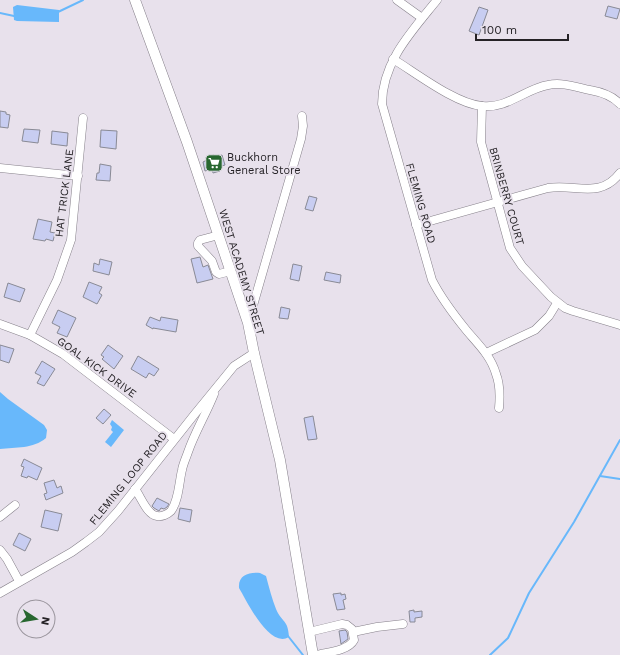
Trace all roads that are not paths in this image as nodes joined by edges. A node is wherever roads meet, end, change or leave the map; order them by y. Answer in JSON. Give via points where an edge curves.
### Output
{"nodes":[{"id":1,"x":135,"y":0,"type":"edge"},
{"id":2,"x":397,"y":0,"type":"edge"},
{"id":3,"x":437,"y":0,"type":"edge"},
{"id":4,"x":422,"y":18,"type":"junction"},
{"id":5,"x":393,"y":59,"type":"junction"},
{"id":6,"x":620,"y":104,"type":"edge"},
{"id":7,"x":482,"y":106,"type":"junction"},
{"id":8,"x":302,"y":116,"type":"dead end"},
{"id":9,"x":83,"y":118,"type":"dead end"},
{"id":10,"x":0,"y":168,"type":"edge"},
{"id":11,"x":620,"y":173,"type":"edge"},
{"id":12,"x":78,"y":176,"type":"junction"},
{"id":13,"x":496,"y":202,"type":"junction"},
{"id":14,"x":416,"y":225,"type":"junction"},
{"id":15,"x":219,"y":235,"type":"junction"},
{"id":16,"x":231,"y":271,"type":"junction"},
{"id":17,"x":557,"y":303,"type":"junction"},
{"id":18,"x":0,"y":324,"type":"edge"},
{"id":19,"x":248,"y":324,"type":"junction"},
{"id":20,"x":620,"y":324,"type":"edge"},
{"id":21,"x":30,"y":336,"type":"junction"},
{"id":22,"x":254,"y":353,"type":"junction"},
{"id":23,"x":486,"y":353,"type":"junction"},
{"id":24,"x":218,"y":385,"type":"junction"},
{"id":25,"x":500,"y":408,"type":"dead end"},
{"id":26,"x":174,"y":439,"type":"junction"},
{"id":27,"x":135,"y":489,"type":"junction"},
{"id":28,"x":15,"y":505,"type":"dead end"},
{"id":29,"x":0,"y":517,"type":"edge"},
{"id":30,"x":0,"y":550,"type":"edge"},
{"id":31,"x":19,"y":581,"type":"junction"},
{"id":32,"x":0,"y":593,"type":"edge"},
{"id":33,"x":403,"y":624,"type":"dead end"},
{"id":34,"x":309,"y":632,"type":"junction"},
{"id":35,"x":353,"y":632,"type":"junction"},
{"id":36,"x":314,"y":655,"type":"edge"}],
"edges":[{"from":1,"to":15,"type":"main road","name":"WEST ACADEMY STREET"},
{"from":2,"to":4,"type":"street"},
{"from":3,"to":4,"type":"street","name":"FLEMING ROAD"},
{"from":4,"to":5,"type":"street","name":"FLEMING ROAD"},
{"from":5,"to":7,"type":"street","via":[[455,97]]},
{"from":5,"to":14,"type":"street","name":"FLEMING ROAD","via":[[383,84],[382,104]]},
{"from":6,"to":7,"type":"street","via":[[604,93],[558,84],[541,86],[504,104]]},
{"from":7,"to":13,"type":"street","name":"BRINBERRY COURT","via":[[481,142]]},
{"from":8,"to":19,"type":"street","via":[[301,139]]},
{"from":9,"to":12,"type":"street","name":"HAT TRICK LANE"},
{"from":10,"to":12,"type":"street"},
{"from":11,"to":13,"type":"street","via":[[612,182],[595,189],[556,186]]},
{"from":12,"to":21,"type":"street","name":"HAT TRICK LANE","via":[[71,240],[57,280]]},
{"from":13,"to":14,"type":"street"},
{"from":13,"to":17,"type":"street","name":"BRINBERRY COURT","via":[[506,239],[515,257]]},
{"from":14,"to":23,"type":"street","name":"FLEMING ROAD","via":[[436,289]]},
{"from":15,"to":16,"type":"main road","name":"WEST ACADEMY STREET"},
{"from":15,"to":16,"type":"street","via":[[200,240],[198,246],[212,261],[216,272],[219,274]]},
{"from":16,"to":19,"type":"main road","name":"WEST ACADEMY STREET"},
{"from":17,"to":20,"type":"street","name":"BRINBERRY COURT","via":[[572,311]]},
{"from":17,"to":23,"type":"street","via":[[549,316],[535,330]]},
{"from":18,"to":21,"type":"street","name":"GOAL KICK DRIVE"},
{"from":19,"to":22,"type":"main road","name":"WEST ACADEMY STREET"},
{"from":21,"to":26,"type":"street","name":"GOAL KICK DRIVE","via":[[63,354]]},
{"from":22,"to":24,"type":"street","name":"FLEMING LOOP ROAD","via":[[234,366]]},
{"from":22,"to":34,"type":"main road","name":"WEST ACADEMY STREET","via":[[280,460]]},
{"from":23,"to":25,"type":"street","name":"FLEMING ROAD","via":[[497,375]]},
{"from":24,"to":26,"type":"street","name":"FLEMING LOOP ROAD"},
{"from":24,"to":27,"type":"street","via":[[188,450],[175,502],[170,511],[165,515],[152,514]]},
{"from":26,"to":27,"type":"street","name":"FLEMING LOOP ROAD"},
{"from":27,"to":31,"type":"street","name":"FLEMING LOOP ROAD","via":[[118,511],[86,542]]},
{"from":28,"to":29,"type":"street"},
{"from":30,"to":31,"type":"street"},
{"from":31,"to":32,"type":"street","name":"FLEMING LOOP ROAD"},
{"from":33,"to":35,"type":"street"},
{"from":34,"to":35,"type":"street","via":[[342,624],[347,625]]},
{"from":34,"to":36,"type":"main road","name":"WEST ACADEMY STREET"},
{"from":35,"to":36,"type":"street","via":[[354,640],[346,648]]}]}
